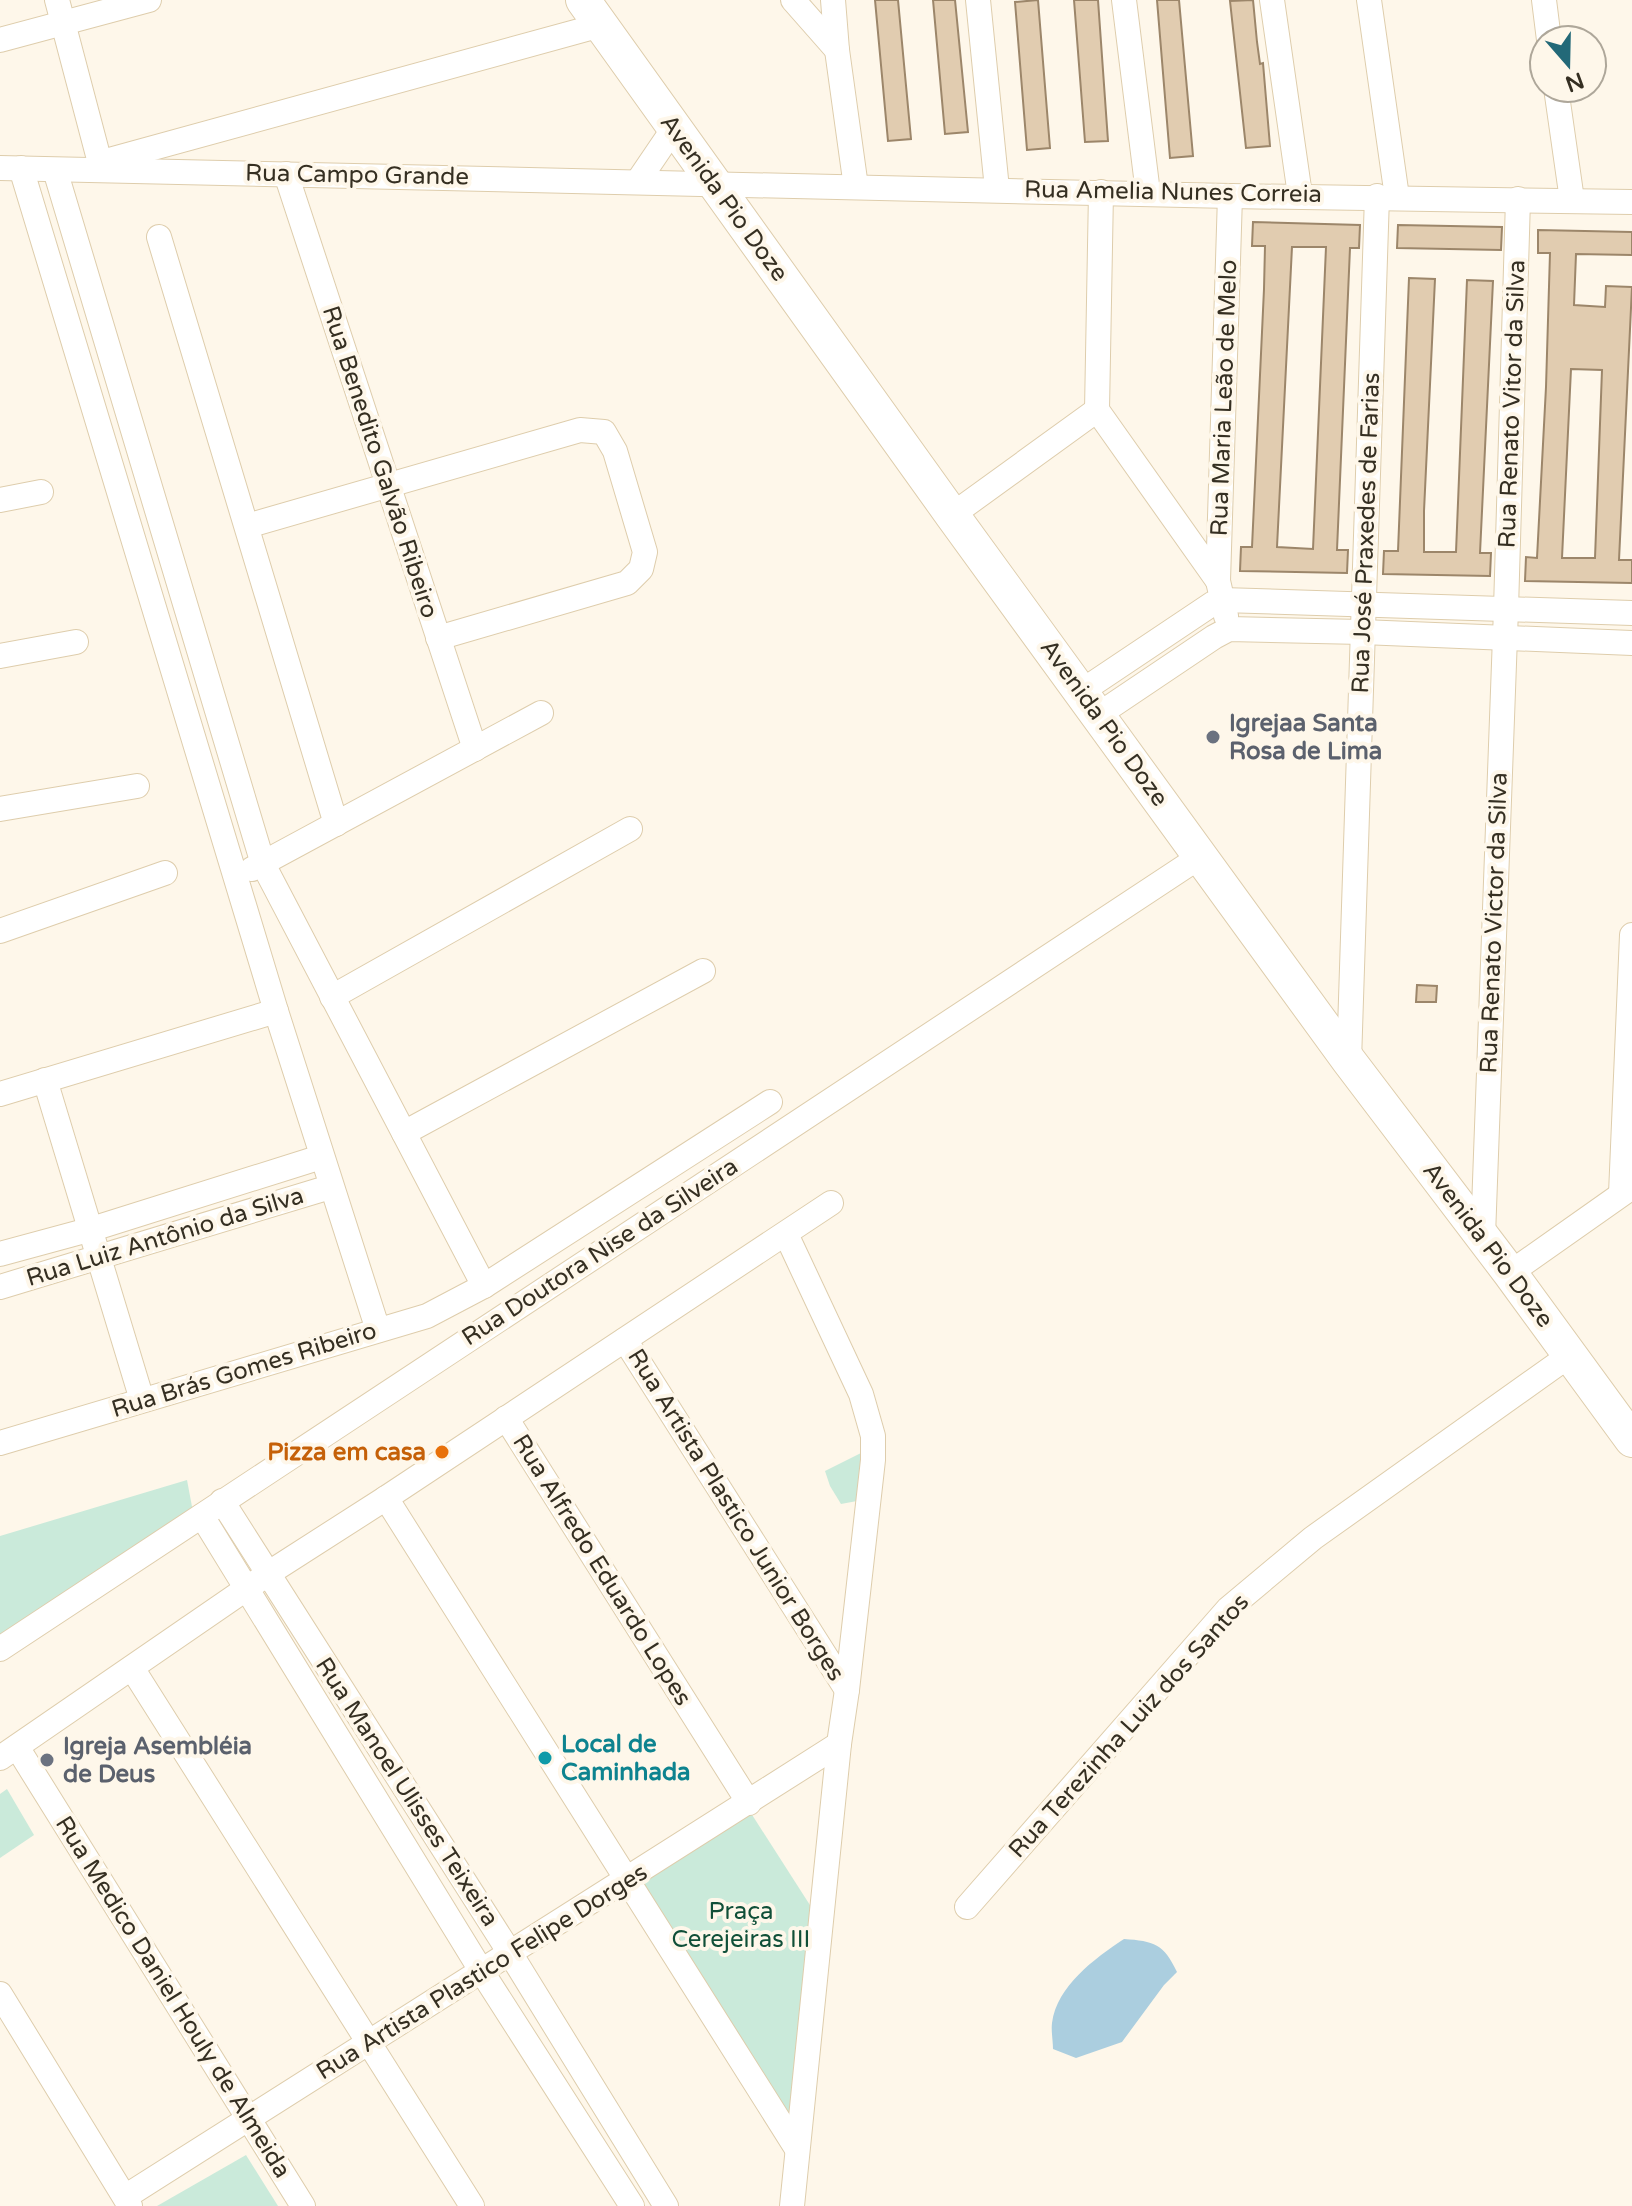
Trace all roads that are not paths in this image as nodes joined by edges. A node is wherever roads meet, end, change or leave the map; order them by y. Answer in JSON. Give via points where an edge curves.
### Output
{"nodes":[{"id":1,"x":149,"y":0,"type":"edge"},
{"id":2,"x":793,"y":0,"type":"edge"},
{"id":3,"x":833,"y":0,"type":"edge"},
{"id":4,"x":978,"y":0,"type":"edge"},
{"id":5,"x":1124,"y":0,"type":"edge"},
{"id":6,"x":1272,"y":0,"type":"edge"},
{"id":7,"x":1369,"y":0,"type":"edge"},
{"id":8,"x":1544,"y":0,"type":"edge"},
{"id":9,"x":60,"y":11,"type":"edge"},
{"id":10,"x":592,"y":12,"type":"edge"},
{"id":11,"x":1547,"y":24,"type":"edge"},
{"id":12,"x":0,"y":40,"type":"edge"},
{"id":13,"x":837,"y":50,"type":"junction"},
{"id":14,"x":1558,"y":104,"type":"edge"},
{"id":15,"x":674,"y":128,"type":"junction"},
{"id":16,"x":78,"y":167,"type":"junction"},
{"id":17,"x":10,"y":168,"type":"edge"},
{"id":18,"x":286,"y":174,"type":"junction"},
{"id":19,"x":638,"y":181,"type":"junction"},
{"id":20,"x":714,"y":183,"type":"junction"},
{"id":21,"x":856,"y":187,"type":"junction"},
{"id":22,"x":997,"y":189,"type":"junction"},
{"id":23,"x":1101,"y":192,"type":"junction"},
{"id":24,"x":1148,"y":193,"type":"junction"},
{"id":25,"x":1300,"y":195,"type":"junction"},
{"id":26,"x":1230,"y":196,"type":"junction"},
{"id":27,"x":1387,"y":196,"type":"junction"},
{"id":28,"x":1518,"y":199,"type":"junction"},
{"id":29,"x":1572,"y":200,"type":"junction"},
{"id":30,"x":1632,"y":202,"type":"edge"},
{"id":31,"x":159,"y":237,"type":"dead end"},
{"id":32,"x":1097,"y":410,"type":"junction"},
{"id":33,"x":389,"y":486,"type":"junction"},
{"id":34,"x":41,"y":492,"type":"dead end"},
{"id":35,"x":0,"y":500,"type":"edge"},
{"id":36,"x":952,"y":515,"type":"junction"},
{"id":37,"x":160,"y":524,"type":"junction"},
{"id":38,"x":247,"y":526,"type":"junction"},
{"id":39,"x":131,"y":535,"type":"junction"},
{"id":40,"x":1220,"y":591,"type":"junction"},
{"id":41,"x":1363,"y":603,"type":"junction"},
{"id":42,"x":1506,"y":609,"type":"junction"},
{"id":43,"x":1632,"y":613,"type":"edge"},
{"id":44,"x":1229,"y":629,"type":"junction"},
{"id":45,"x":1362,"y":632,"type":"junction"},
{"id":46,"x":1504,"y":637,"type":"junction"},
{"id":47,"x":438,"y":638,"type":"junction"},
{"id":48,"x":76,"y":642,"type":"dead end"},
{"id":49,"x":1632,"y":643,"type":"edge"},
{"id":50,"x":0,"y":656,"type":"edge"},
{"id":51,"x":1090,"y":703,"type":"junction"},
{"id":52,"x":541,"y":713,"type":"dead end"},
{"id":53,"x":475,"y":749,"type":"junction"},
{"id":54,"x":137,"y":786,"type":"dead end"},
{"id":55,"x":0,"y":809,"type":"edge"},
{"id":56,"x":336,"y":824,"type":"junction"},
{"id":57,"x":630,"y":829,"type":"dead end"},
{"id":58,"x":1201,"y":856,"type":"junction"},
{"id":59,"x":263,"y":864,"type":"junction"},
{"id":60,"x":165,"y":873,"type":"dead end"},
{"id":61,"x":235,"y":877,"type":"junction"},
{"id":62,"x":0,"y":931,"type":"edge"},
{"id":63,"x":1632,"y":935,"type":"edge"},
{"id":64,"x":703,"y":971,"type":"dead end"},
{"id":65,"x":332,"y":997,"type":"junction"},
{"id":66,"x":276,"y":1011,"type":"junction"},
{"id":67,"x":1349,"y":1061,"type":"junction"},
{"id":68,"x":45,"y":1080,"type":"junction"},
{"id":69,"x":0,"y":1094,"type":"edge"},
{"id":70,"x":770,"y":1102,"type":"dead end"},
{"id":71,"x":404,"y":1133,"type":"junction"},
{"id":72,"x":321,"y":1157,"type":"junction"},
{"id":73,"x":330,"y":1187,"type":"junction"},
{"id":74,"x":1627,"y":1191,"type":"edge"},
{"id":75,"x":831,"y":1203,"type":"dead end"},
{"id":76,"x":92,"y":1229,"type":"junction"},
{"id":77,"x":786,"y":1234,"type":"junction"},
{"id":78,"x":1483,"y":1236,"type":"junction"},
{"id":79,"x":0,"y":1254,"type":"edge"},
{"id":80,"x":100,"y":1258,"type":"junction"},
{"id":81,"x":1510,"y":1273,"type":"junction"},
{"id":82,"x":484,"y":1286,"type":"junction"},
{"id":83,"x":0,"y":1287,"type":"edge"},
{"id":84,"x":378,"y":1330,"type":"junction"},
{"id":85,"x":625,"y":1340,"type":"junction"},
{"id":86,"x":1570,"y":1355,"type":"junction"},
{"id":87,"x":142,"y":1400,"type":"junction"},
{"id":88,"x":506,"y":1418,"type":"junction"},
{"id":89,"x":1632,"y":1440,"type":"edge"},
{"id":90,"x":0,"y":1443,"type":"edge"},
{"id":91,"x":386,"y":1498,"type":"junction"},
{"id":92,"x":222,"y":1501,"type":"junction"},
{"id":93,"x":202,"y":1516,"type":"junction"},
{"id":94,"x":269,"y":1573,"type":"junction"},
{"id":95,"x":245,"y":1590,"type":"junction"},
{"id":96,"x":0,"y":1649,"type":"edge"},
{"id":97,"x":132,"y":1668,"type":"junction"},
{"id":98,"x":847,"y":1690,"type":"junction"},
{"id":99,"x":839,"y":1744,"type":"junction"},
{"id":100,"x":9,"y":1752,"type":"edge"},
{"id":101,"x":749,"y":1803,"type":"junction"},
{"id":102,"x":628,"y":1880,"type":"junction"},
{"id":103,"x":967,"y":1907,"type":"dead end"},
{"id":104,"x":510,"y":1953,"type":"junction"},
{"id":105,"x":482,"y":1972,"type":"junction"},
{"id":106,"x":0,"y":1994,"type":"edge"},
{"id":107,"x":369,"y":2042,"type":"junction"},
{"id":108,"x":249,"y":2119,"type":"junction"},
{"id":109,"x":797,"y":2149,"type":"junction"},
{"id":110,"x":128,"y":2202,"type":"edge"},
{"id":111,"x":303,"y":2206,"type":"edge"},
{"id":112,"x":472,"y":2206,"type":"edge"},
{"id":113,"x":632,"y":2206,"type":"edge"},
{"id":114,"x":666,"y":2206,"type":"edge"},
{"id":115,"x":792,"y":2206,"type":"edge"}],
"edges":[{"from":1,"to":9,"type":"street"},
{"from":2,"to":13,"type":"street"},
{"from":3,"to":13,"type":"street"},
{"from":4,"to":22,"type":"street"},
{"from":5,"to":24,"type":"street"},
{"from":6,"to":25,"type":"street"},
{"from":7,"to":27,"type":"street","name":"Rua José Praxedes de Farias"},
{"from":8,"to":11,"type":"street"},
{"from":9,"to":12,"type":"street"},
{"from":9,"to":16,"type":"street"},
{"from":10,"to":15,"type":"street","name":"Avenida Pio Doze"},
{"from":10,"to":16,"type":"street"},
{"from":13,"to":21,"type":"street"},
{"from":14,"to":29,"type":"street"},
{"from":15,"to":19,"type":"street"},
{"from":15,"to":20,"type":"street","name":"Avenida Pio Doze"},
{"from":16,"to":17,"type":"street","name":"Rua Campo Grande"},
{"from":16,"to":18,"type":"street","name":"Rua Campo Grande"},
{"from":16,"to":37,"type":"street"},
{"from":17,"to":39,"type":"street"},
{"from":18,"to":19,"type":"street","name":"Rua Campo Grande"},
{"from":18,"to":33,"type":"street","name":"Rua Benedito Galvão Ribeiro"},
{"from":19,"to":20,"type":"street","name":"Rua Campo Grande"},
{"from":20,"to":21,"type":"street","name":"Rua Amelia Nunes Correia"},
{"from":20,"to":36,"type":"street","name":"Avenida Pio Doze"},
{"from":21,"to":22,"type":"street","name":"Rua Amelia Nunes Correia"},
{"from":22,"to":23,"type":"street","name":"Rua Amelia Nunes Correia"},
{"from":23,"to":24,"type":"street","name":"Rua Amelia Nunes Correia"},
{"from":23,"to":32,"type":"street"},
{"from":24,"to":26,"type":"street","name":"Rua Amelia Nunes Correia"},
{"from":25,"to":26,"type":"street","name":"Rua Amelia Nunes Correia"},
{"from":25,"to":27,"type":"street","name":"Rua Amelia Nunes Correia"},
{"from":26,"to":40,"type":"street","name":"Rua Maria Leão de Melo"},
{"from":27,"to":28,"type":"street","name":"Rua Amelia Nunes Correia"},
{"from":27,"to":41,"type":"street","name":"Rua José Praxedes de Farias"},
{"from":28,"to":29,"type":"street","name":"Rua Amelia Nunes Correia"},
{"from":28,"to":42,"type":"street","name":"Rua Renato Vitor da Silva"},
{"from":29,"to":30,"type":"street","name":"Rua Amelia Nunes Correia"},
{"from":31,"to":38,"type":"street"},
{"from":32,"to":36,"type":"street"},
{"from":32,"to":40,"type":"street"},
{"from":33,"to":38,"type":"street"},
{"from":33,"to":47,"type":"street","name":"Rua Benedito Galvão Ribeiro"},
{"from":33,"to":47,"type":"street","via":[[580,430],[604,432],[615,451],[645,552],[641,569],[627,583]]},
{"from":34,"to":35,"type":"street"},
{"from":36,"to":51,"type":"street","name":"Avenida Pio Doze"},
{"from":37,"to":39,"type":"street"},
{"from":37,"to":59,"type":"street"},
{"from":38,"to":56,"type":"street"},
{"from":39,"to":61,"type":"street"},
{"from":40,"to":41,"type":"street"},
{"from":40,"to":44,"type":"street"},
{"from":40,"to":51,"type":"street","via":[[1212,604]]},
{"from":41,"to":42,"type":"street"},
{"from":41,"to":45,"type":"street","name":"Rua José Praxedes de Farias"},
{"from":42,"to":43,"type":"street"},
{"from":42,"to":46,"type":"street","name":"Rua Renato Victor da Silva"},
{"from":44,"to":45,"type":"street"},
{"from":44,"to":51,"type":"street"},
{"from":45,"to":46,"type":"street"},
{"from":45,"to":67,"type":"street","name":"Rua José Praxedes de Farias"},
{"from":46,"to":49,"type":"street"},
{"from":46,"to":78,"type":"street","name":"Rua Renato Victor da Silva"},
{"from":47,"to":53,"type":"street","name":"Rua Benedito Galvão Ribeiro"},
{"from":48,"to":50,"type":"street"},
{"from":51,"to":58,"type":"street","name":"Avenida Pio Doze"},
{"from":52,"to":53,"type":"street"},
{"from":53,"to":56,"type":"street"},
{"from":54,"to":55,"type":"street"},
{"from":56,"to":59,"type":"street"},
{"from":57,"to":65,"type":"street"},
{"from":58,"to":67,"type":"street","name":"Avenida Pio Doze"},
{"from":58,"to":92,"type":"street","name":"Rua Doutora Nise da Silveira"},
{"from":59,"to":61,"type":"street"},
{"from":59,"to":65,"type":"street"},
{"from":60,"to":62,"type":"street"},
{"from":61,"to":66,"type":"street"},
{"from":63,"to":74,"type":"street"},
{"from":64,"to":71,"type":"street"},
{"from":65,"to":71,"type":"street"},
{"from":66,"to":68,"type":"street"},
{"from":66,"to":72,"type":"street"},
{"from":67,"to":78,"type":"street","name":"Avenida Pio Doze"},
{"from":68,"to":69,"type":"street"},
{"from":68,"to":76,"type":"street"},
{"from":70,"to":82,"type":"street","name":"Rua Brás Gomes Ribeiro"},
{"from":71,"to":82,"type":"street"},
{"from":72,"to":73,"type":"street"},
{"from":72,"to":76,"type":"street","name":"Rua Luiz Antônio da Silva"},
{"from":73,"to":80,"type":"street","name":"Rua Luiz Antônio da Silva"},
{"from":73,"to":84,"type":"street"},
{"from":74,"to":81,"type":"street"},
{"from":75,"to":77,"type":"street"},
{"from":76,"to":79,"type":"street","name":"Rua Luiz Antônio da Silva"},
{"from":76,"to":80,"type":"street"},
{"from":77,"to":85,"type":"street"},
{"from":77,"to":98,"type":"street","via":[[861,1394],[873,1436]]},
{"from":78,"to":81,"type":"street","name":"Avenida Pio Doze"},
{"from":80,"to":83,"type":"street","name":"Rua Luiz Antônio da Silva"},
{"from":80,"to":87,"type":"street"},
{"from":81,"to":86,"type":"street","name":"Avenida Pio Doze"},
{"from":82,"to":84,"type":"street","name":"Rua Brás Gomes Ribeiro","via":[[427,1316]]},
{"from":84,"to":87,"type":"street","name":"Rua Brás Gomes Ribeiro"},
{"from":85,"to":88,"type":"street"},
{"from":85,"to":98,"type":"street","name":"Rua Artista Plastico Junior Borges"},
{"from":86,"to":89,"type":"street","name":"Avenida Pio Doze"},
{"from":86,"to":103,"type":"street","name":"Rua Terezinha Luiz dos Santos","via":[[1313,1538],[1228,1609]]},
{"from":87,"to":90,"type":"street","name":"Rua Brás Gomes Ribeiro"},
{"from":88,"to":91,"type":"street"},
{"from":88,"to":101,"type":"street","name":"Rua Alfredo Eduardo Lopes"},
{"from":91,"to":94,"type":"street"},
{"from":91,"to":102,"type":"street"},
{"from":92,"to":93,"type":"street","name":"Rua Doutora Nise da Silveira"},
{"from":92,"to":94,"type":"street","name":"Rua Manoel Ulisses Teixeira"},
{"from":93,"to":95,"type":"street","name":"Rua Manoel Ulisses Teixeira"},
{"from":93,"to":96,"type":"street","name":"Rua Doutora Nise da Silveira"},
{"from":94,"to":95,"type":"street"},
{"from":94,"to":104,"type":"street","name":"Rua Manoel Ulisses Teixeira"},
{"from":95,"to":97,"type":"street"},
{"from":95,"to":105,"type":"street","name":"Rua Manoel Ulisses Teixeira"},
{"from":97,"to":100,"type":"street"},
{"from":97,"to":107,"type":"street"},
{"from":98,"to":99,"type":"street"},
{"from":99,"to":101,"type":"street","name":"Rua Artista Plastico Felipe Dorges"},
{"from":99,"to":109,"type":"street"},
{"from":100,"to":108,"type":"street","name":"Rua Medico Daniel Houly de Almeida"},
{"from":101,"to":102,"type":"street","name":"Rua Artista Plastico Felipe Dorges"},
{"from":102,"to":104,"type":"street","name":"Rua Artista Plastico Felipe Dorges"},
{"from":102,"to":109,"type":"street"},
{"from":104,"to":105,"type":"street","name":"Rua Artista Plastico Felipe Dorges"},
{"from":104,"to":114,"type":"street","name":"Rua Manoel Ulisses Teixeira"},
{"from":105,"to":107,"type":"street","name":"Rua Artista Plastico Felipe Dorges"},
{"from":105,"to":113,"type":"street","name":"Rua Manoel Ulisses Teixeira"},
{"from":106,"to":110,"type":"street"},
{"from":107,"to":108,"type":"street","name":"Rua Artista Plastico Felipe Dorges"},
{"from":107,"to":112,"type":"street"},
{"from":108,"to":110,"type":"street","name":"Rua Artista Plastico Felipe Dorges"},
{"from":108,"to":111,"type":"street","name":"Rua Medico Daniel Houly de Almeida"},
{"from":109,"to":115,"type":"street"}]}
